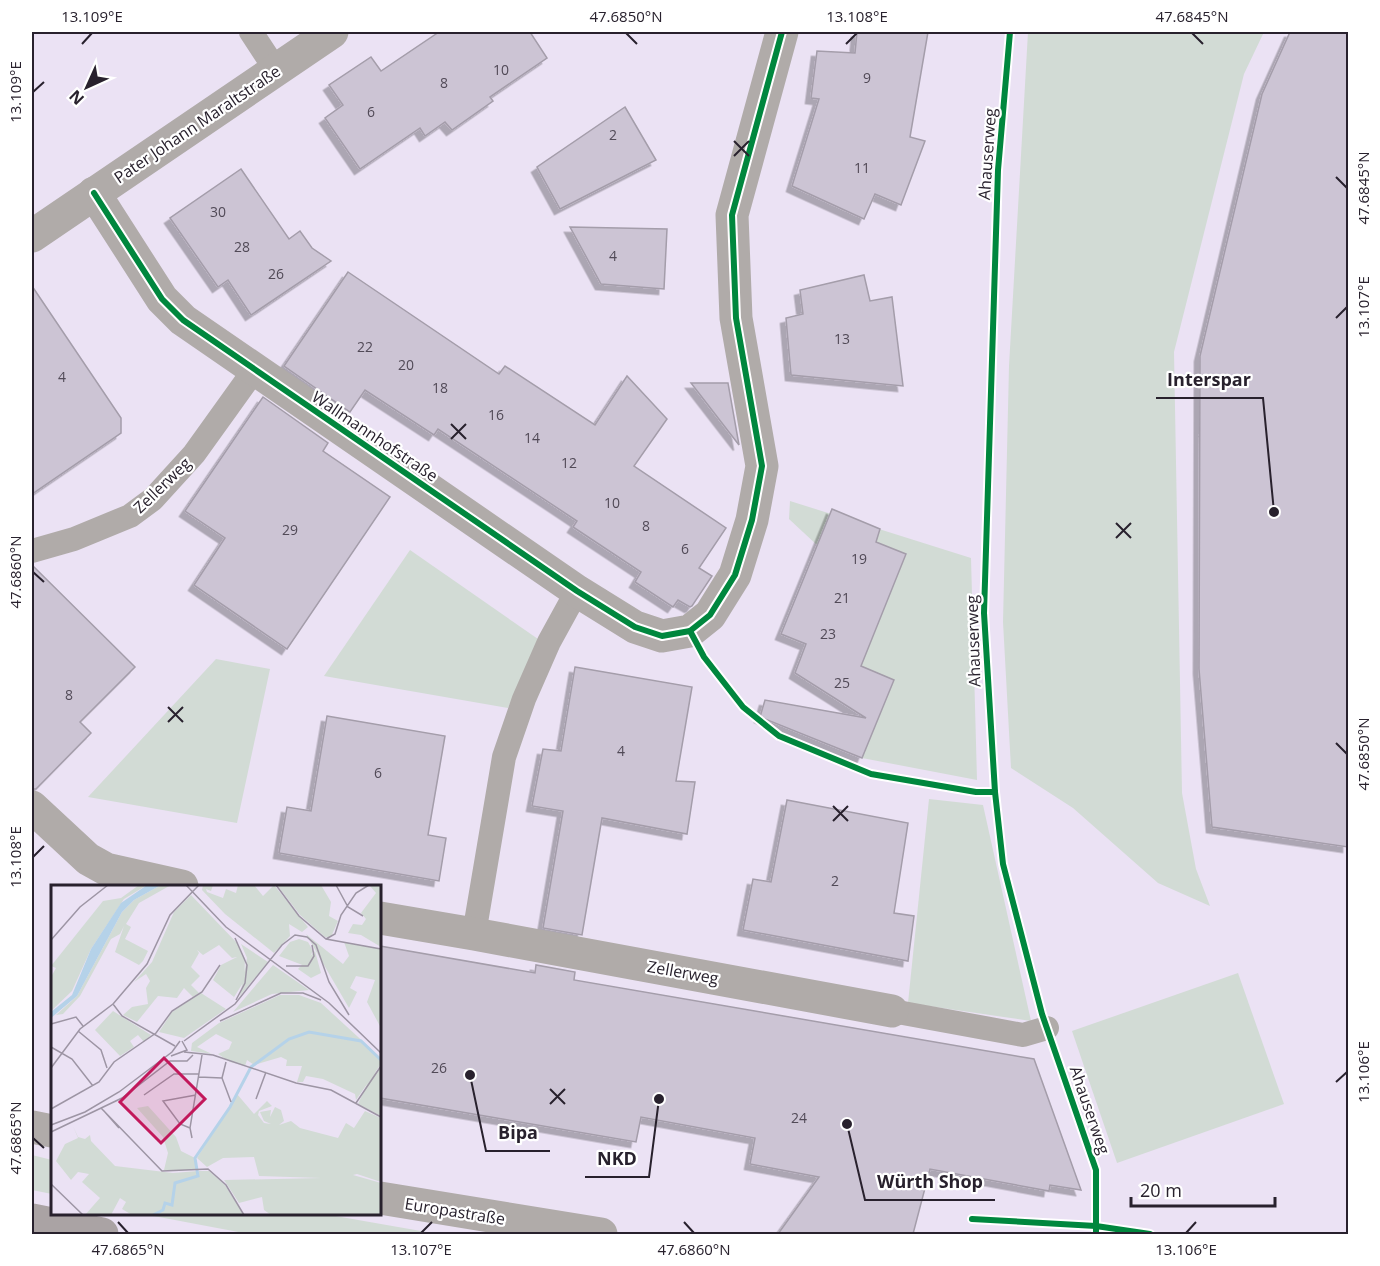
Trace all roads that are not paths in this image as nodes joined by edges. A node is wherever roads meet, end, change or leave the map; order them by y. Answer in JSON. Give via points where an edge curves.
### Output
{"nodes":[{"id":1,"x":251,"y":32,"type":"edge"},
{"id":2,"x":332,"y":32,"type":"edge"},
{"id":3,"x":782,"y":32,"type":"edge"},
{"id":4,"x":276,"y":70,"type":"junction"},
{"id":5,"x":94,"y":194,"type":"junction"},
{"id":6,"x":32,"y":236,"type":"edge"},
{"id":7,"x":255,"y":369,"type":"junction"},
{"id":8,"x":32,"y":551,"type":"edge"},
{"id":9,"x":577,"y":591,"type":"junction"},
{"id":10,"x":32,"y":807,"type":"edge"},
{"id":11,"x":178,"y":885,"type":"edge"},
{"id":12,"x":381,"y":918,"type":"edge"},
{"id":13,"x":474,"y":934,"type":"junction"},
{"id":14,"x":892,"y":1011,"type":"joint"},
{"id":15,"x":1047,"y":1028,"type":"dead end"},
{"id":16,"x":32,"y":1127,"type":"edge"},
{"id":17,"x":51,"y":1131,"type":"edge"},
{"id":18,"x":381,"y":1198,"type":"edge"},
{"id":19,"x":32,"y":1220,"type":"edge"},
{"id":20,"x":102,"y":1234,"type":"edge"},
{"id":21,"x":601,"y":1234,"type":"edge"}],
"edges":[{"from":1,"to":4,"type":"lane"},
{"from":2,"to":4,"type":"street","name":"Pater Johann Maraltstraße"},
{"from":3,"to":9,"type":"street","name":"Wallmannhofstraße","via":[[732,215],[736,318],[762,466],[752,520],[735,575],[710,615],[690,631],[662,636],[635,627]]},
{"from":4,"to":5,"type":"street","name":"Pater Johann Maraltstraße"},
{"from":5,"to":6,"type":"street","name":"Pater Johann Maraltstraße"},
{"from":5,"to":7,"type":"street","name":"Wallmannhofstraße","via":[[162,298],[183,320]]},
{"from":7,"to":8,"type":"lane","name":"Zellerweg","via":[[195,454],[153,499],[130,516]]},
{"from":7,"to":9,"type":"street","name":"Wallmannhofstraße"},
{"from":9,"to":13,"type":"lane","via":[[549,642],[504,757]]},
{"from":10,"to":11,"type":"street","via":[[88,859],[106,869]]},
{"from":12,"to":13,"type":"street","name":"Zellerweg"},
{"from":13,"to":14,"type":"street","name":"Zellerweg"},
{"from":14,"to":15,"type":"lane","via":[[1023,1035]]},
{"from":16,"to":17,"type":"street"},
{"from":18,"to":21,"type":"street","name":"Europastraße"},
{"from":19,"to":20,"type":"main road"}]}
